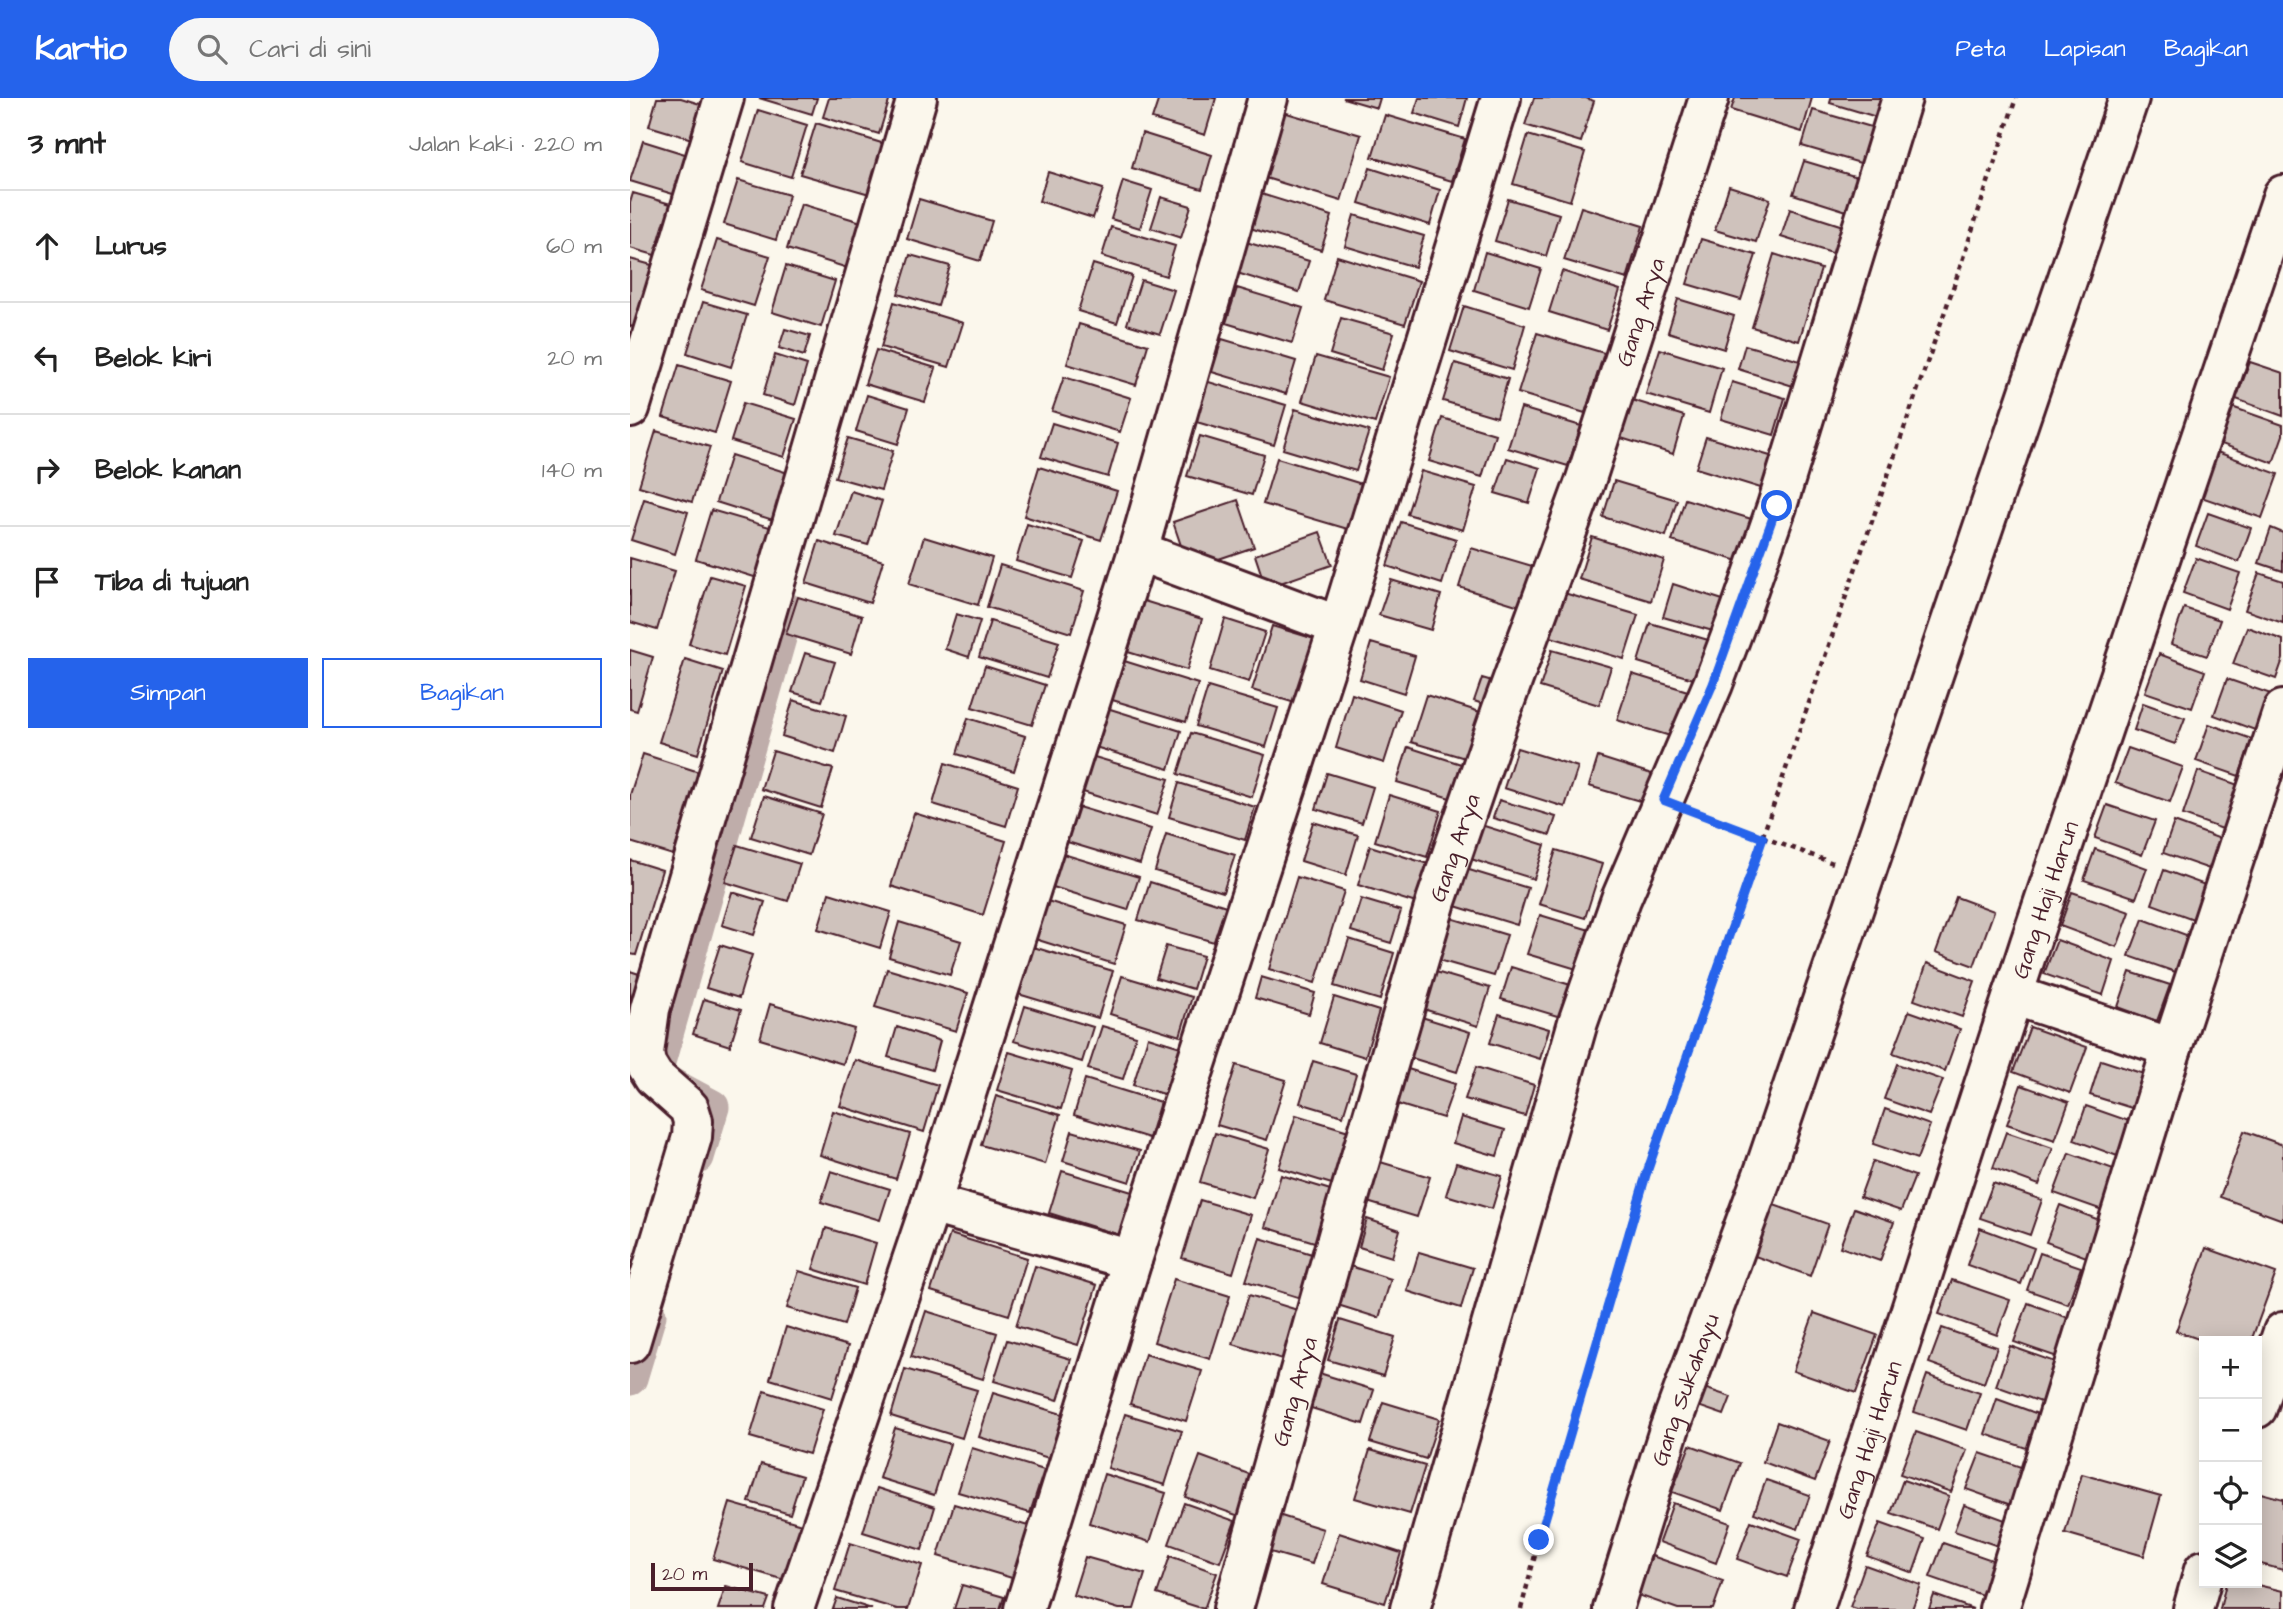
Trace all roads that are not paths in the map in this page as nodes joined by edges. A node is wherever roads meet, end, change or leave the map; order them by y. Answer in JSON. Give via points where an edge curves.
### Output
{"nodes":[{"id":1,"x":724,"y":98,"type":"edge"},
{"id":2,"x":917,"y":98,"type":"edge"},
{"id":3,"x":1268,"y":98,"type":"edge"},
{"id":4,"x":1501,"y":98,"type":"edge"},
{"id":5,"x":1709,"y":98,"type":"edge"},
{"id":6,"x":1902,"y":98,"type":"edge"},
{"id":7,"x":2129,"y":98,"type":"edge"},
{"id":8,"x":2283,"y":195,"type":"edge"},
{"id":9,"x":630,"y":408,"type":"edge"},
{"id":10,"x":1138,"y":551,"type":"junction"},
{"id":11,"x":1339,"y":626,"type":"junction"},
{"id":12,"x":2283,"y":710,"type":"edge"},
{"id":13,"x":2013,"y":995,"type":"junction"},
{"id":14,"x":2172,"y":1048,"type":"junction"},
{"id":15,"x":931,"y":1204,"type":"junction"},
{"id":16,"x":1132,"y":1260,"type":"junction"},
{"id":17,"x":2283,"y":1332,"type":"edge"},
{"id":18,"x":630,"y":1343,"type":"edge"},
{"id":19,"x":2260,"y":1399,"type":"edge"},
{"id":20,"x":2199,"y":1588,"type":"edge"},
{"id":21,"x":794,"y":1609,"type":"edge"},
{"id":22,"x":1024,"y":1609,"type":"edge"},
{"id":23,"x":1233,"y":1609,"type":"edge"},
{"id":24,"x":1410,"y":1609,"type":"edge"},
{"id":25,"x":1613,"y":1609,"type":"edge"},
{"id":26,"x":1814,"y":1609,"type":"edge"},
{"id":27,"x":1999,"y":1609,"type":"edge"},
{"id":28,"x":2193,"y":1609,"type":"edge"}],
"edges":[{"from":1,"to":9,"type":"street"},
{"from":2,"to":18,"type":"street","via":[[650,1009],[644,1053],[648,1070],[689,1108],[693,1127]]},
{"from":3,"to":10,"type":"street"},
{"from":4,"to":11,"type":"street"},
{"from":5,"to":23,"type":"street","name":"Gang Arya","via":[[1585,482],[1436,901]]},
{"from":6,"to":24,"type":"street","via":[[1777,506],[1713,684],[1621,899],[1578,1022]]},
{"from":7,"to":25,"type":"street","name":"Gang Sukahayu","via":[[1764,1172],[1669,1430]]},
{"from":8,"to":13,"type":"street","name":"Gang Haji Harun"},
{"from":10,"to":11,"type":"street"},
{"from":10,"to":15,"type":"street"},
{"from":11,"to":16,"type":"street"},
{"from":12,"to":14,"type":"street"},
{"from":13,"to":14,"type":"street"},
{"from":13,"to":26,"type":"street","name":"Gang Haji Harun"},
{"from":14,"to":27,"type":"street"},
{"from":15,"to":16,"type":"street"},
{"from":15,"to":21,"type":"street"},
{"from":16,"to":22,"type":"street"},
{"from":17,"to":19,"type":"street"},
{"from":20,"to":28,"type":"street"}]}
